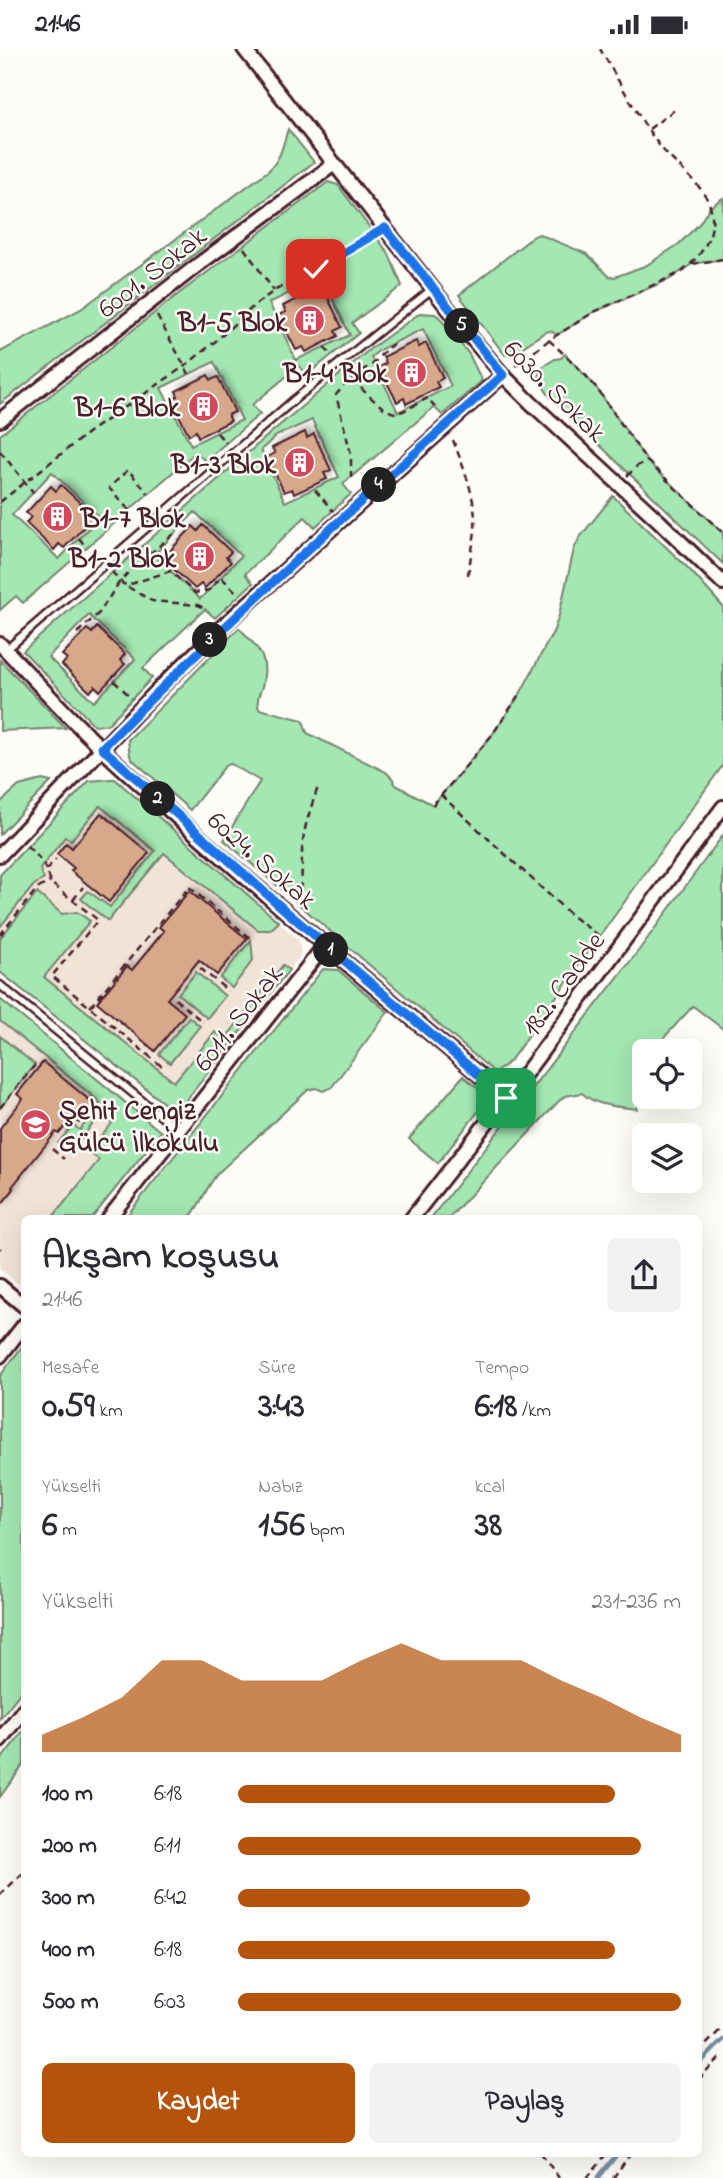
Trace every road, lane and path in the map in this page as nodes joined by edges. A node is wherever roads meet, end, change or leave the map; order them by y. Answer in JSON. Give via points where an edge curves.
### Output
{"nodes":[{"id":1,"x":244,"y":49,"type":"edge"},
{"id":2,"x":600,"y":49,"type":"edge"},
{"id":3,"x":677,"y":108,"type":"dead end"},
{"id":4,"x":648,"y":129,"type":"junction"},
{"id":5,"x":334,"y":164,"type":"junction"},
{"id":6,"x":385,"y":228,"type":"junction"},
{"id":7,"x":243,"y":246,"type":"dead end"},
{"id":8,"x":723,"y":259,"type":"edge"},
{"id":9,"x":692,"y":264,"type":"junction"},
{"id":10,"x":291,"y":281,"type":"junction"},
{"id":11,"x":432,"y":289,"type":"junction"},
{"id":12,"x":296,"y":290,"type":"dead end"},
{"id":13,"x":274,"y":291,"type":"junction"},
{"id":14,"x":155,"y":313,"type":"dead end"},
{"id":15,"x":549,"y":340,"type":"junction"},
{"id":16,"x":396,"y":342,"type":"dead end"},
{"id":17,"x":324,"y":347,"type":"dead end"},
{"id":18,"x":331,"y":355,"type":"dead end"},
{"id":19,"x":185,"y":366,"type":"junction"},
{"id":20,"x":345,"y":370,"type":"dead end"},
{"id":21,"x":189,"y":374,"type":"dead end"},
{"id":22,"x":503,"y":375,"type":"junction"},
{"id":23,"x":351,"y":378,"type":"junction"},
{"id":24,"x":435,"y":407,"type":"dead end"},
{"id":25,"x":0,"y":421,"type":"edge"},
{"id":26,"x":217,"y":433,"type":"dead end"},
{"id":27,"x":452,"y":437,"type":"dead end"},
{"id":28,"x":226,"y":443,"type":"dead end"},
{"id":29,"x":0,"y":451,"type":"edge"},
{"id":30,"x":647,"y":461,"type":"junction"},
{"id":31,"x":144,"y":475,"type":"dead end"},
{"id":32,"x":351,"y":478,"type":"dead end"},
{"id":33,"x":138,"y":481,"type":"junction"},
{"id":34,"x":25,"y":482,"type":"junction"},
{"id":35,"x":619,"y":485,"type":"junction"},
{"id":36,"x":315,"y":490,"type":"dead end"},
{"id":37,"x":33,"y":492,"type":"dead end"},
{"id":38,"x":149,"y":493,"type":"dead end"},
{"id":39,"x":0,"y":502,"type":"edge"},
{"id":40,"x":129,"y":510,"type":"dead end"},
{"id":41,"x":333,"y":511,"type":"dead end"},
{"id":42,"x":723,"y":533,"type":"edge"},
{"id":43,"x":174,"y":534,"type":"dead end"},
{"id":44,"x":79,"y":538,"type":"dead end"},
{"id":45,"x":86,"y":547,"type":"dead end"},
{"id":46,"x":112,"y":572,"type":"dead end"},
{"id":47,"x":468,"y":575,"type":"dead end"},
{"id":48,"x":120,"y":581,"type":"junction"},
{"id":49,"x":723,"y":583,"type":"edge"},
{"id":50,"x":125,"y":585,"type":"junction"},
{"id":51,"x":239,"y":596,"type":"dead end"},
{"id":52,"x":206,"y":609,"type":"dead end"},
{"id":53,"x":77,"y":633,"type":"dead end"},
{"id":54,"x":3,"y":647,"type":"edge"},
{"id":55,"x":114,"y":681,"type":"dead end"},
{"id":56,"x":520,"y":694,"type":"dead end"},
{"id":57,"x":132,"y":698,"type":"dead end"},
{"id":58,"x":102,"y":748,"type":"junction"},
{"id":59,"x":318,"y":787,"type":"dead end"},
{"id":60,"x":441,"y":795,"type":"junction"},
{"id":61,"x":433,"y":805,"type":"dead end"},
{"id":62,"x":723,"y":807,"type":"edge"},
{"id":63,"x":27,"y":846,"type":"dead end"},
{"id":64,"x":0,"y":855,"type":"edge"},
{"id":65,"x":56,"y":859,"type":"dead end"},
{"id":66,"x":46,"y":871,"type":"junction"},
{"id":67,"x":51,"y":881,"type":"junction"},
{"id":68,"x":83,"y":887,"type":"dead end"},
{"id":69,"x":73,"y":900,"type":"junction"},
{"id":70,"x":296,"y":901,"type":"dead end"},
{"id":71,"x":0,"y":935,"type":"edge"},
{"id":72,"x":250,"y":938,"type":"dead end"},
{"id":73,"x":325,"y":945,"type":"junction"},
{"id":74,"x":618,"y":948,"type":"junction"},
{"id":75,"x":200,"y":968,"type":"dead end"},
{"id":76,"x":0,"y":985,"type":"edge"},
{"id":77,"x":228,"y":991,"type":"dead end"},
{"id":78,"x":175,"y":999,"type":"dead end"},
{"id":79,"x":90,"y":1007,"type":"junction"},
{"id":80,"x":203,"y":1022,"type":"dead end"},
{"id":81,"x":35,"y":1065,"type":"dead end"},
{"id":82,"x":165,"y":1069,"type":"dead end"},
{"id":83,"x":506,"y":1098,"type":"junction"},
{"id":84,"x":0,"y":1108,"type":"edge"},
{"id":85,"x":178,"y":1130,"type":"junction"},
{"id":86,"x":52,"y":1149,"type":"dead end"},
{"id":87,"x":64,"y":1159,"type":"dead end"},
{"id":88,"x":111,"y":1215,"type":"edge"},
{"id":89,"x":414,"y":1215,"type":"edge"},
{"id":90,"x":0,"y":1286,"type":"edge"},
{"id":91,"x":21,"y":1304,"type":"edge"},
{"id":92,"x":21,"y":1329,"type":"edge"},
{"id":93,"x":0,"y":1356,"type":"edge"},
{"id":94,"x":21,"y":1713,"type":"edge"},
{"id":95,"x":0,"y":1740,"type":"edge"},
{"id":96,"x":21,"y":1875,"type":"edge"},
{"id":97,"x":0,"y":1895,"type":"edge"},
{"id":98,"x":723,"y":2027,"type":"edge"},
{"id":99,"x":702,"y":2049,"type":"edge"},
{"id":100,"x":723,"y":2055,"type":"edge"},
{"id":101,"x":702,"y":2076,"type":"edge"},
{"id":102,"x":544,"y":2157,"type":"edge"},
{"id":103,"x":604,"y":2157,"type":"edge"},
{"id":104,"x":628,"y":2157,"type":"edge"},
{"id":105,"x":559,"y":2178,"type":"edge"},
{"id":106,"x":587,"y":2178,"type":"edge"},
{"id":107,"x":613,"y":2178,"type":"edge"}],
"edges":[{"from":1,"to":5,"type":"street","name":"6030. Sokak"},
{"from":2,"to":4,"type":"path"},
{"from":3,"to":4,"type":"path"},
{"from":4,"to":9,"type":"path","via":[[701,190],[710,207],[710,238]]},
{"from":5,"to":6,"type":"street","name":"6030. Sokak"},
{"from":5,"to":25,"type":"street","name":"6001. Sokak"},
{"from":6,"to":10,"type":"path"},
{"from":6,"to":11,"type":"street","name":"6030. Sokak"},
{"from":7,"to":13,"type":"path"},
{"from":8,"to":9,"type":"path"},
{"from":9,"to":15,"type":"path","via":[[670,279],[594,311]]},
{"from":10,"to":12,"type":"path"},
{"from":10,"to":13,"type":"path"},
{"from":11,"to":22,"type":"street","name":"6030. Sokak"},
{"from":11,"to":54,"type":"lane"},
{"from":13,"to":19,"type":"path"},
{"from":14,"to":19,"type":"path"},
{"from":15,"to":22,"type":"path"},
{"from":15,"to":30,"type":"path","via":[[595,386]]},
{"from":16,"to":23,"type":"path"},
{"from":17,"to":18,"type":"path"},
{"from":19,"to":21,"type":"path"},
{"from":19,"to":34,"type":"path"},
{"from":20,"to":23,"type":"path"},
{"from":22,"to":35,"type":"street","name":"6030. Sokak"},
{"from":22,"to":58,"type":"street","via":[[267,585]]},
{"from":23,"to":24,"type":"path","via":[[389,411],[398,412],[428,398]]},
{"from":23,"to":32,"type":"path","via":[[336,398],[351,454]]},
{"from":26,"to":28,"type":"path"},
{"from":27,"to":47,"type":"path","via":[[474,508]]},
{"from":29,"to":34,"type":"path"},
{"from":30,"to":35,"type":"path"},
{"from":30,"to":42,"type":"path"},
{"from":31,"to":33,"type":"path"},
{"from":33,"to":38,"type":"path"},
{"from":33,"to":40,"type":"path","via":[[128,470],[109,488]]},
{"from":34,"to":37,"type":"path"},
{"from":34,"to":39,"type":"path"},
{"from":35,"to":49,"type":"street","name":"6030. Sokak"},
{"from":36,"to":41,"type":"path"},
{"from":43,"to":48,"type":"path"},
{"from":44,"to":45,"type":"path"},
{"from":46,"to":48,"type":"path"},
{"from":48,"to":50,"type":"path"},
{"from":48,"to":53,"type":"path","via":[[99,613]]},
{"from":50,"to":51,"type":"path","via":[[168,570],[192,592],[209,590],[221,577]]},
{"from":50,"to":52,"type":"path","via":[[152,601]]},
{"from":54,"to":58,"type":"street","name":"6024. Sokak"},
{"from":55,"to":57,"type":"path"},
{"from":56,"to":60,"type":"path"},
{"from":58,"to":64,"type":"street"},
{"from":58,"to":73,"type":"street","name":"6024. Sokak"},
{"from":59,"to":70,"type":"path","via":[[305,829]]},
{"from":60,"to":61,"type":"path"},
{"from":60,"to":74,"type":"path","via":[[572,916]]},
{"from":62,"to":74,"type":"street","name":"182. Cadde"},
{"from":63,"to":66,"type":"path","via":[[43,861]]},
{"from":65,"to":66,"type":"path"},
{"from":66,"to":67,"type":"path"},
{"from":67,"to":69,"type":"path"},
{"from":67,"to":71,"type":"path","via":[[37,889]]},
{"from":68,"to":69,"type":"path"},
{"from":69,"to":79,"type":"path","via":[[97,920],[52,976]]},
{"from":72,"to":79,"type":"path","via":[[189,887]]},
{"from":73,"to":83,"type":"street","name":"6024. Sokak"},
{"from":73,"to":85,"type":"street","name":"6011. Sokak"},
{"from":74,"to":83,"type":"street","name":"182. Cadde"},
{"from":75,"to":77,"type":"path"},
{"from":76,"to":85,"type":"lane"},
{"from":78,"to":80,"type":"path"},
{"from":79,"to":82,"type":"path"},
{"from":81,"to":84,"type":"path"},
{"from":83,"to":89,"type":"street","name":"182. Cadde"},
{"from":85,"to":88,"type":"street","name":"6011. Sokak"},
{"from":86,"to":87,"type":"path"},
{"from":90,"to":91,"type":"street"},
{"from":92,"to":93,"type":"street"},
{"from":94,"to":95,"type":"street"},
{"from":96,"to":97,"type":"path"},
{"from":98,"to":99,"type":"path"},
{"from":100,"to":101,"type":"path"},
{"from":102,"to":105,"type":"path"},
{"from":103,"to":106,"type":"path"},
{"from":104,"to":107,"type":"path"}]}
